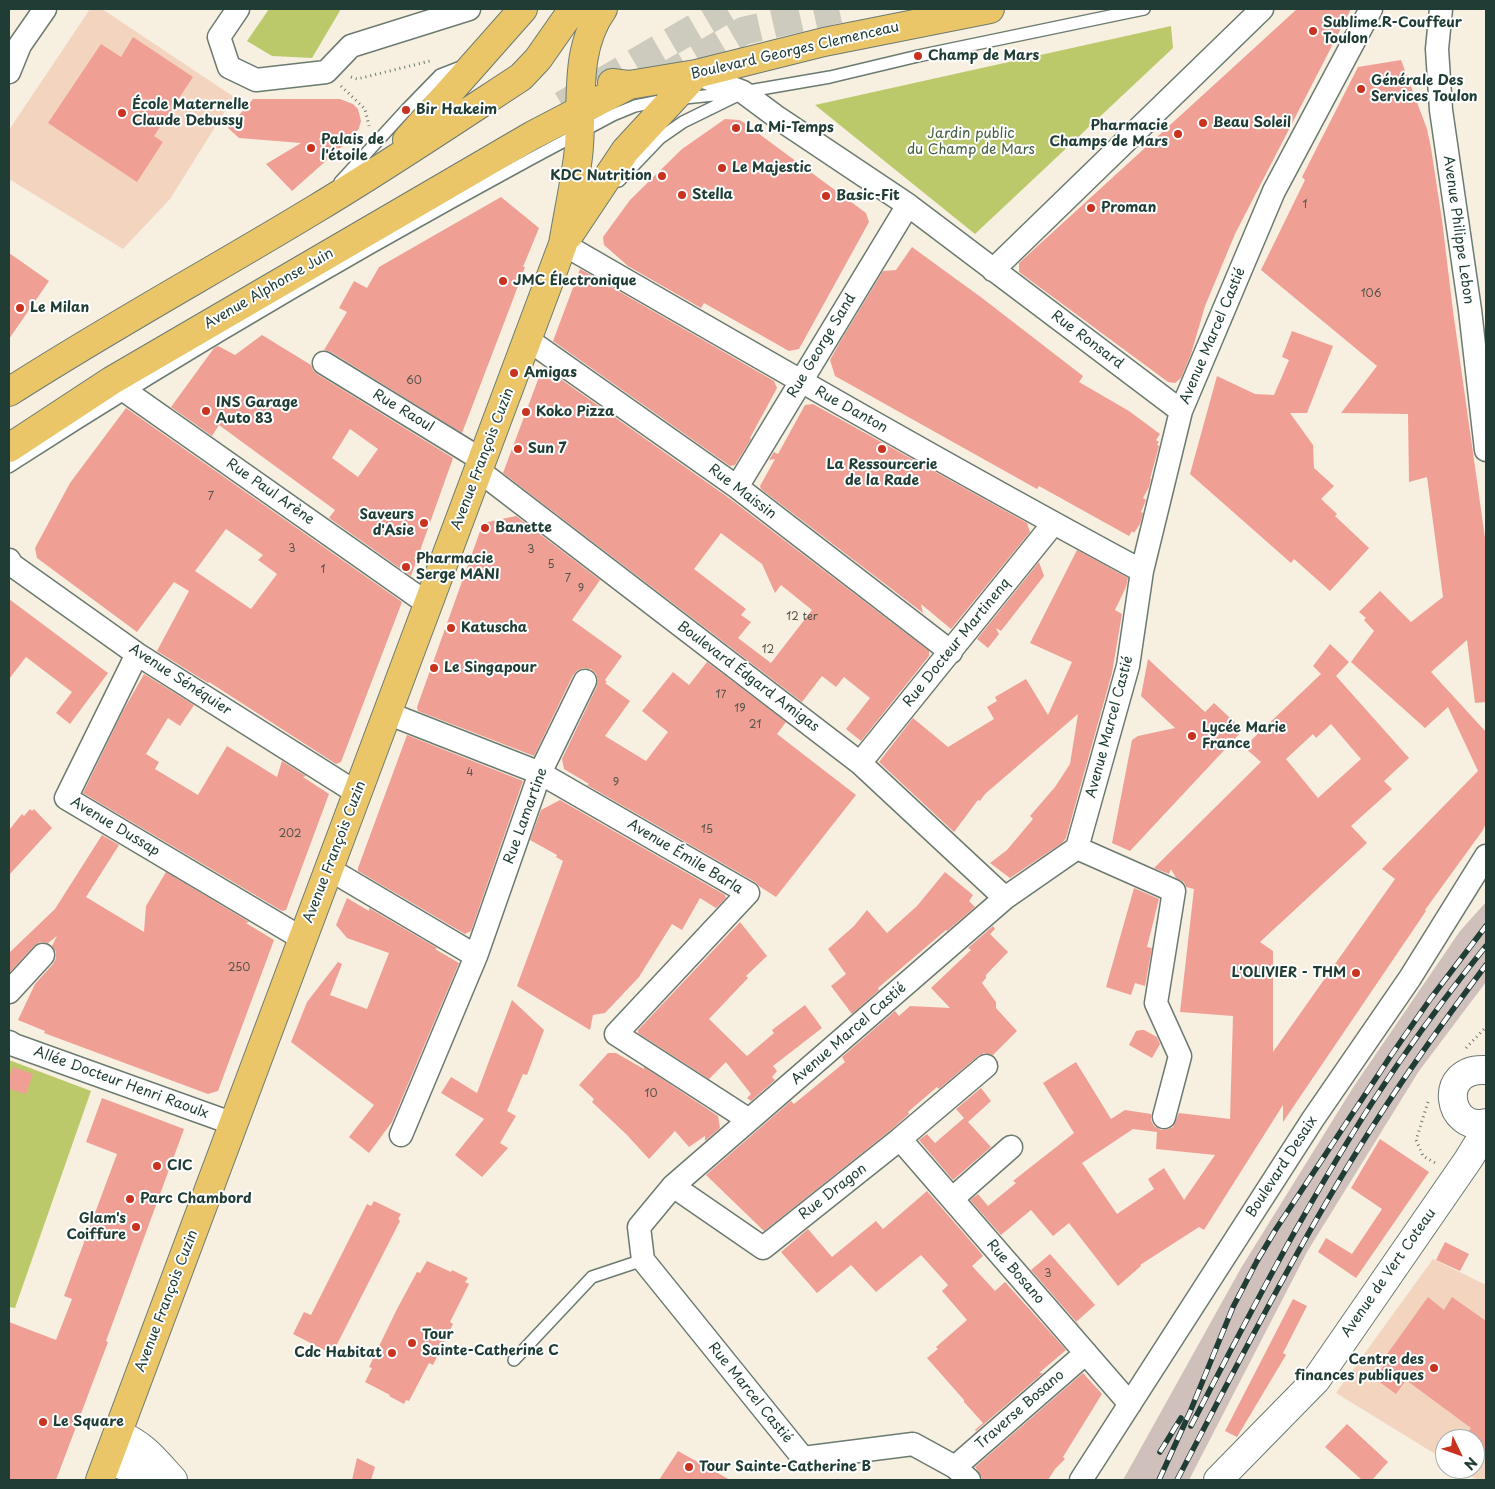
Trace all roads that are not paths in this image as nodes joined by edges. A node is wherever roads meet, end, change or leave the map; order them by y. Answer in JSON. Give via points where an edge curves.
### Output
{"nodes":[{"id":1,"x":45,"y":9,"type":"edge"},
{"id":2,"x":238,"y":9,"type":"edge"},
{"id":3,"x":469,"y":9,"type":"edge"},
{"id":4,"x":523,"y":9,"type":"edge"},
{"id":5,"x":573,"y":9,"type":"edge"},
{"id":6,"x":603,"y":9,"type":"edge"},
{"id":7,"x":885,"y":9,"type":"edge"},
{"id":8,"x":990,"y":9,"type":"edge"},
{"id":9,"x":1144,"y":9,"type":"edge"},
{"id":10,"x":1262,"y":9,"type":"edge"},
{"id":11,"x":1371,"y":9,"type":"edge"},
{"id":12,"x":1442,"y":9,"type":"edge"},
{"id":13,"x":928,"y":22,"type":"junction"},
{"id":14,"x":14,"y":41,"type":"edge"},
{"id":15,"x":477,"y":62,"type":"junction"},
{"id":16,"x":583,"y":62,"type":"junction"},
{"id":17,"x":9,"y":72,"type":"edge"},
{"id":18,"x":696,"y":74,"type":"junction"},
{"id":19,"x":629,"y":85,"type":"junction"},
{"id":20,"x":743,"y":92,"type":"junction"},
{"id":21,"x":673,"y":100,"type":"junction"},
{"id":22,"x":579,"y":122,"type":"junction"},
{"id":23,"x":383,"y":168,"type":"junction"},
{"id":24,"x":908,"y":205,"type":"junction"},
{"id":25,"x":317,"y":208,"type":"junction"},
{"id":26,"x":563,"y":244,"type":"junction"},
{"id":27,"x":994,"y":270,"type":"junction"},
{"id":28,"x":527,"y":339,"type":"junction"},
{"id":29,"x":324,"y":363,"type":"dead end"},
{"id":30,"x":800,"y":382,"type":"junction"},
{"id":31,"x":119,"y":387,"type":"junction"},
{"id":32,"x":9,"y":392,"type":"edge"},
{"id":33,"x":1182,"y":411,"type":"junction"},
{"id":34,"x":9,"y":448,"type":"edge"},
{"id":35,"x":1486,"y":450,"type":"edge"},
{"id":36,"x":480,"y":465,"type":"junction"},
{"id":37,"x":9,"y":467,"type":"edge"},
{"id":38,"x":737,"y":487,"type":"junction"},
{"id":39,"x":1054,"y":524,"type":"junction"},
{"id":40,"x":10,"y":564,"type":"edge"},
{"id":41,"x":1142,"y":571,"type":"junction"},
{"id":42,"x":428,"y":604,"type":"junction"},
{"id":43,"x":951,"y":652,"type":"junction"},
{"id":44,"x":137,"y":654,"type":"junction"},
{"id":45,"x":585,"y":681,"type":"dead end"},
{"id":46,"x":388,"y":713,"type":"junction"},
{"id":47,"x":860,"y":763,"type":"junction"},
{"id":48,"x":540,"y":773,"type":"junction"},
{"id":49,"x":358,"y":793,"type":"junction"},
{"id":50,"x":1077,"y":848,"type":"junction"},
{"id":51,"x":1486,"y":856,"type":"edge"},
{"id":52,"x":329,"y":869,"type":"junction"},
{"id":53,"x":1005,"y":898,"type":"junction"},
{"id":54,"x":303,"y":940,"type":"junction"},
{"id":55,"x":43,"y":955,"type":"dead end"},
{"id":56,"x":476,"y":956,"type":"junction"},
{"id":57,"x":9,"y":992,"type":"edge"},
{"id":58,"x":9,"y":1042,"type":"edge"},
{"id":59,"x":1483,"y":1064,"type":"edge"},
{"id":60,"x":986,"y":1066,"type":"dead end"},
{"id":61,"x":1458,"y":1113,"type":"junction"},
{"id":62,"x":1164,"y":1117,"type":"dead end"},
{"id":63,"x":749,"y":1120,"type":"junction"},
{"id":64,"x":1486,"y":1123,"type":"edge"},
{"id":65,"x":234,"y":1124,"type":"junction"},
{"id":66,"x":1486,"y":1131,"type":"edge"},
{"id":67,"x":401,"y":1135,"type":"dead end"},
{"id":68,"x":900,"y":1139,"type":"junction"},
{"id":69,"x":1011,"y":1147,"type":"dead end"},
{"id":70,"x":1457,"y":1175,"type":"junction"},
{"id":71,"x":673,"y":1186,"type":"junction"},
{"id":72,"x":952,"y":1199,"type":"junction"},
{"id":73,"x":643,"y":1260,"type":"junction"},
{"id":74,"x":1086,"y":1352,"type":"junction"},
{"id":75,"x":514,"y":1360,"type":"dead end"},
{"id":76,"x":1130,"y":1404,"type":"junction"},
{"id":77,"x":118,"y":1434,"type":"junction"},
{"id":78,"x":104,"y":1470,"type":"edge"},
{"id":79,"x":962,"y":1474,"type":"edge"},
{"id":80,"x":161,"y":1480,"type":"edge"},
{"id":81,"x":173,"y":1480,"type":"edge"},
{"id":82,"x":1081,"y":1480,"type":"edge"},
{"id":83,"x":1218,"y":1480,"type":"edge"}],
"edges":[{"from":1,"to":14,"type":"street"},
{"from":2,"to":3,"type":"street","via":[[219,37],[229,67],[256,80],[326,72],[351,46]]},
{"from":4,"to":15,"type":"main road"},
{"from":5,"to":23,"type":"main road","via":[[538,60],[521,77]]},
{"from":6,"to":16,"type":"main road","via":[[589,36]]},
{"from":7,"to":13,"type":"main road"},
{"from":8,"to":13,"type":"main road","name":"Boulevard Georges Clemenceau"},
{"from":9,"to":20,"type":"lane","via":[[830,77]]},
{"from":10,"to":27,"type":"street"},
{"from":11,"to":33,"type":"street","name":"Avenue Marcel Castié","via":[[1274,191]]},
{"from":12,"to":35,"type":"street","name":"Avenue Philippe Lebon","via":[[1437,49],[1441,110],[1470,310]]},
{"from":13,"to":18,"type":"main road","name":"Boulevard Georges Clemenceau","via":[[824,42]]},
{"from":14,"to":17,"type":"street"},
{"from":15,"to":23,"type":"main road"},
{"from":15,"to":25,"type":"lane","via":[[440,75]]},
{"from":16,"to":19,"type":"main road","via":[[602,79]]},
{"from":16,"to":22,"type":"main road"},
{"from":18,"to":19,"type":"main road","name":"Boulevard Georges Clemenceau"},
{"from":18,"to":20,"type":"street","name":"Rue Ronsard"},
{"from":18,"to":21,"type":"main road"},
{"from":19,"to":22,"type":"main road","name":"Avenue Alphonse Juin"},
{"from":20,"to":21,"type":"lane"},
{"from":20,"to":24,"type":"street","name":"Rue Ronsard"},
{"from":20,"to":26,"type":"lane","via":[[683,122],[660,138]]},
{"from":21,"to":22,"type":"lane","via":[[635,106],[613,115]]},
{"from":21,"to":26,"type":"main road","via":[[625,151]]},
{"from":22,"to":26,"type":"main road","via":[[578,156]]},
{"from":22,"to":31,"type":"lane","via":[[435,211],[187,355]]},
{"from":22,"to":31,"type":"main road","name":"Avenue Alphonse Juin","via":[[532,135]]},
{"from":23,"to":25,"type":"main road"},
{"from":24,"to":27,"type":"street","name":"Rue Ronsard"},
{"from":24,"to":30,"type":"street","name":"Rue George Sand"},
{"from":25,"to":32,"type":"main road"},
{"from":26,"to":28,"type":"main road","name":"Avenue François Cuzin"},
{"from":26,"to":30,"type":"street","name":"Rue Danton"},
{"from":27,"to":33,"type":"street","name":"Rue Ronsard"},
{"from":28,"to":36,"type":"main road","name":"Avenue François Cuzin"},
{"from":28,"to":38,"type":"street","name":"Rue Maissin"},
{"from":29,"to":36,"type":"street","name":"Rue Raoul"},
{"from":30,"to":38,"type":"street","name":"Rue George Sand"},
{"from":30,"to":39,"type":"street","name":"Rue Danton"},
{"from":31,"to":34,"type":"main road","name":"Avenue Alphonse Juin"},
{"from":31,"to":37,"type":"lane","via":[[102,407]]},
{"from":31,"to":42,"type":"street","name":"Rue Paul Arène"},
{"from":33,"to":41,"type":"street","name":"Avenue Marcel Castié"},
{"from":36,"to":42,"type":"main road","name":"Avenue François Cuzin"},
{"from":36,"to":47,"type":"street","name":"Boulevard Édgard Amigas"},
{"from":38,"to":43,"type":"street","name":"Rue Maissin"},
{"from":39,"to":41,"type":"street","name":"Rue Danton"},
{"from":39,"to":43,"type":"street","name":"Rue Docteur Martinenq"},
{"from":40,"to":44,"type":"street","name":"Avenue Sénéquier"},
{"from":41,"to":50,"type":"street","name":"Avenue Marcel Castié","via":[[1128,666]]},
{"from":42,"to":46,"type":"main road","name":"Avenue François Cuzin"},
{"from":43,"to":47,"type":"street","name":"Rue Docteur Martinenq"},
{"from":44,"to":49,"type":"street","name":"Avenue Sénéquier"},
{"from":44,"to":54,"type":"street","name":"Avenue Dussap","via":[[66,798]]},
{"from":45,"to":48,"type":"street","name":"Rue Lamartine"},
{"from":46,"to":48,"type":"street","name":"Avenue Émile Barla"},
{"from":46,"to":49,"type":"main road","name":"Avenue François Cuzin"},
{"from":47,"to":53,"type":"street","name":"Boulevard Édgard Amigas"},
{"from":48,"to":56,"type":"street","name":"Rue Lamartine"},
{"from":48,"to":63,"type":"street","name":"Avenue Émile Barla","via":[[748,893],[616,1034]]},
{"from":49,"to":52,"type":"main road","name":"Avenue François Cuzin"},
{"from":50,"to":53,"type":"street","name":"Avenue Marcel Castié"},
{"from":50,"to":62,"type":"street","via":[[1174,891],[1156,1003],[1180,1056]]},
{"from":51,"to":76,"type":"street","name":"Boulevard Desaix","via":[[1410,978],[1313,1119]]},
{"from":52,"to":54,"type":"main road","name":"Avenue François Cuzin"},
{"from":52,"to":56,"type":"street"},
{"from":53,"to":63,"type":"street","name":"Avenue Marcel Castié"},
{"from":54,"to":65,"type":"main road","name":"Avenue François Cuzin"},
{"from":55,"to":57,"type":"street"},
{"from":56,"to":67,"type":"street","name":"Rue Lamartine"},
{"from":58,"to":65,"type":"street","name":"Allée Docteur Henri Raoulx"},
{"from":59,"to":61,"type":"street","via":[[1467,1072],[1455,1086],[1454,1105]]},
{"from":60,"to":68,"type":"street","name":"Rue Dragon"},
{"from":61,"to":64,"type":"street","via":[[1465,1120]]},
{"from":61,"to":70,"type":"street"},
{"from":63,"to":71,"type":"street","name":"Avenue Marcel Castié"},
{"from":65,"to":77,"type":"main road","name":"Avenue François Cuzin"},
{"from":66,"to":70,"type":"street","name":"Avenue de Vert Coteau"},
{"from":68,"to":71,"type":"street","name":"Rue Dragon","via":[[763,1248]]},
{"from":68,"to":72,"type":"street","name":"Rue Bosano"},
{"from":69,"to":72,"type":"street"},
{"from":70,"to":83,"type":"street","name":"Avenue de Vert Coteau","via":[[1316,1380]]},
{"from":71,"to":73,"type":"street","name":"Avenue Marcel Castié","via":[[639,1227]]},
{"from":72,"to":74,"type":"street","name":"Rue Bosano"},
{"from":73,"to":75,"type":"lane","via":[[592,1277]]},
{"from":73,"to":79,"type":"street","name":"Rue Marcel Castié","via":[[803,1458],[913,1444]]},
{"from":74,"to":76,"type":"street","name":"Rue Bosano"},
{"from":74,"to":79,"type":"street","name":"Traverse Bosano"},
{"from":76,"to":82,"type":"street","name":"Boulevard Desaix"},
{"from":77,"to":78,"type":"main road","name":"Avenue François Cuzin"},
{"from":77,"to":81,"type":"street","via":[[133,1440],[151,1455]]},
{"from":78,"to":80,"type":"street"}]}
